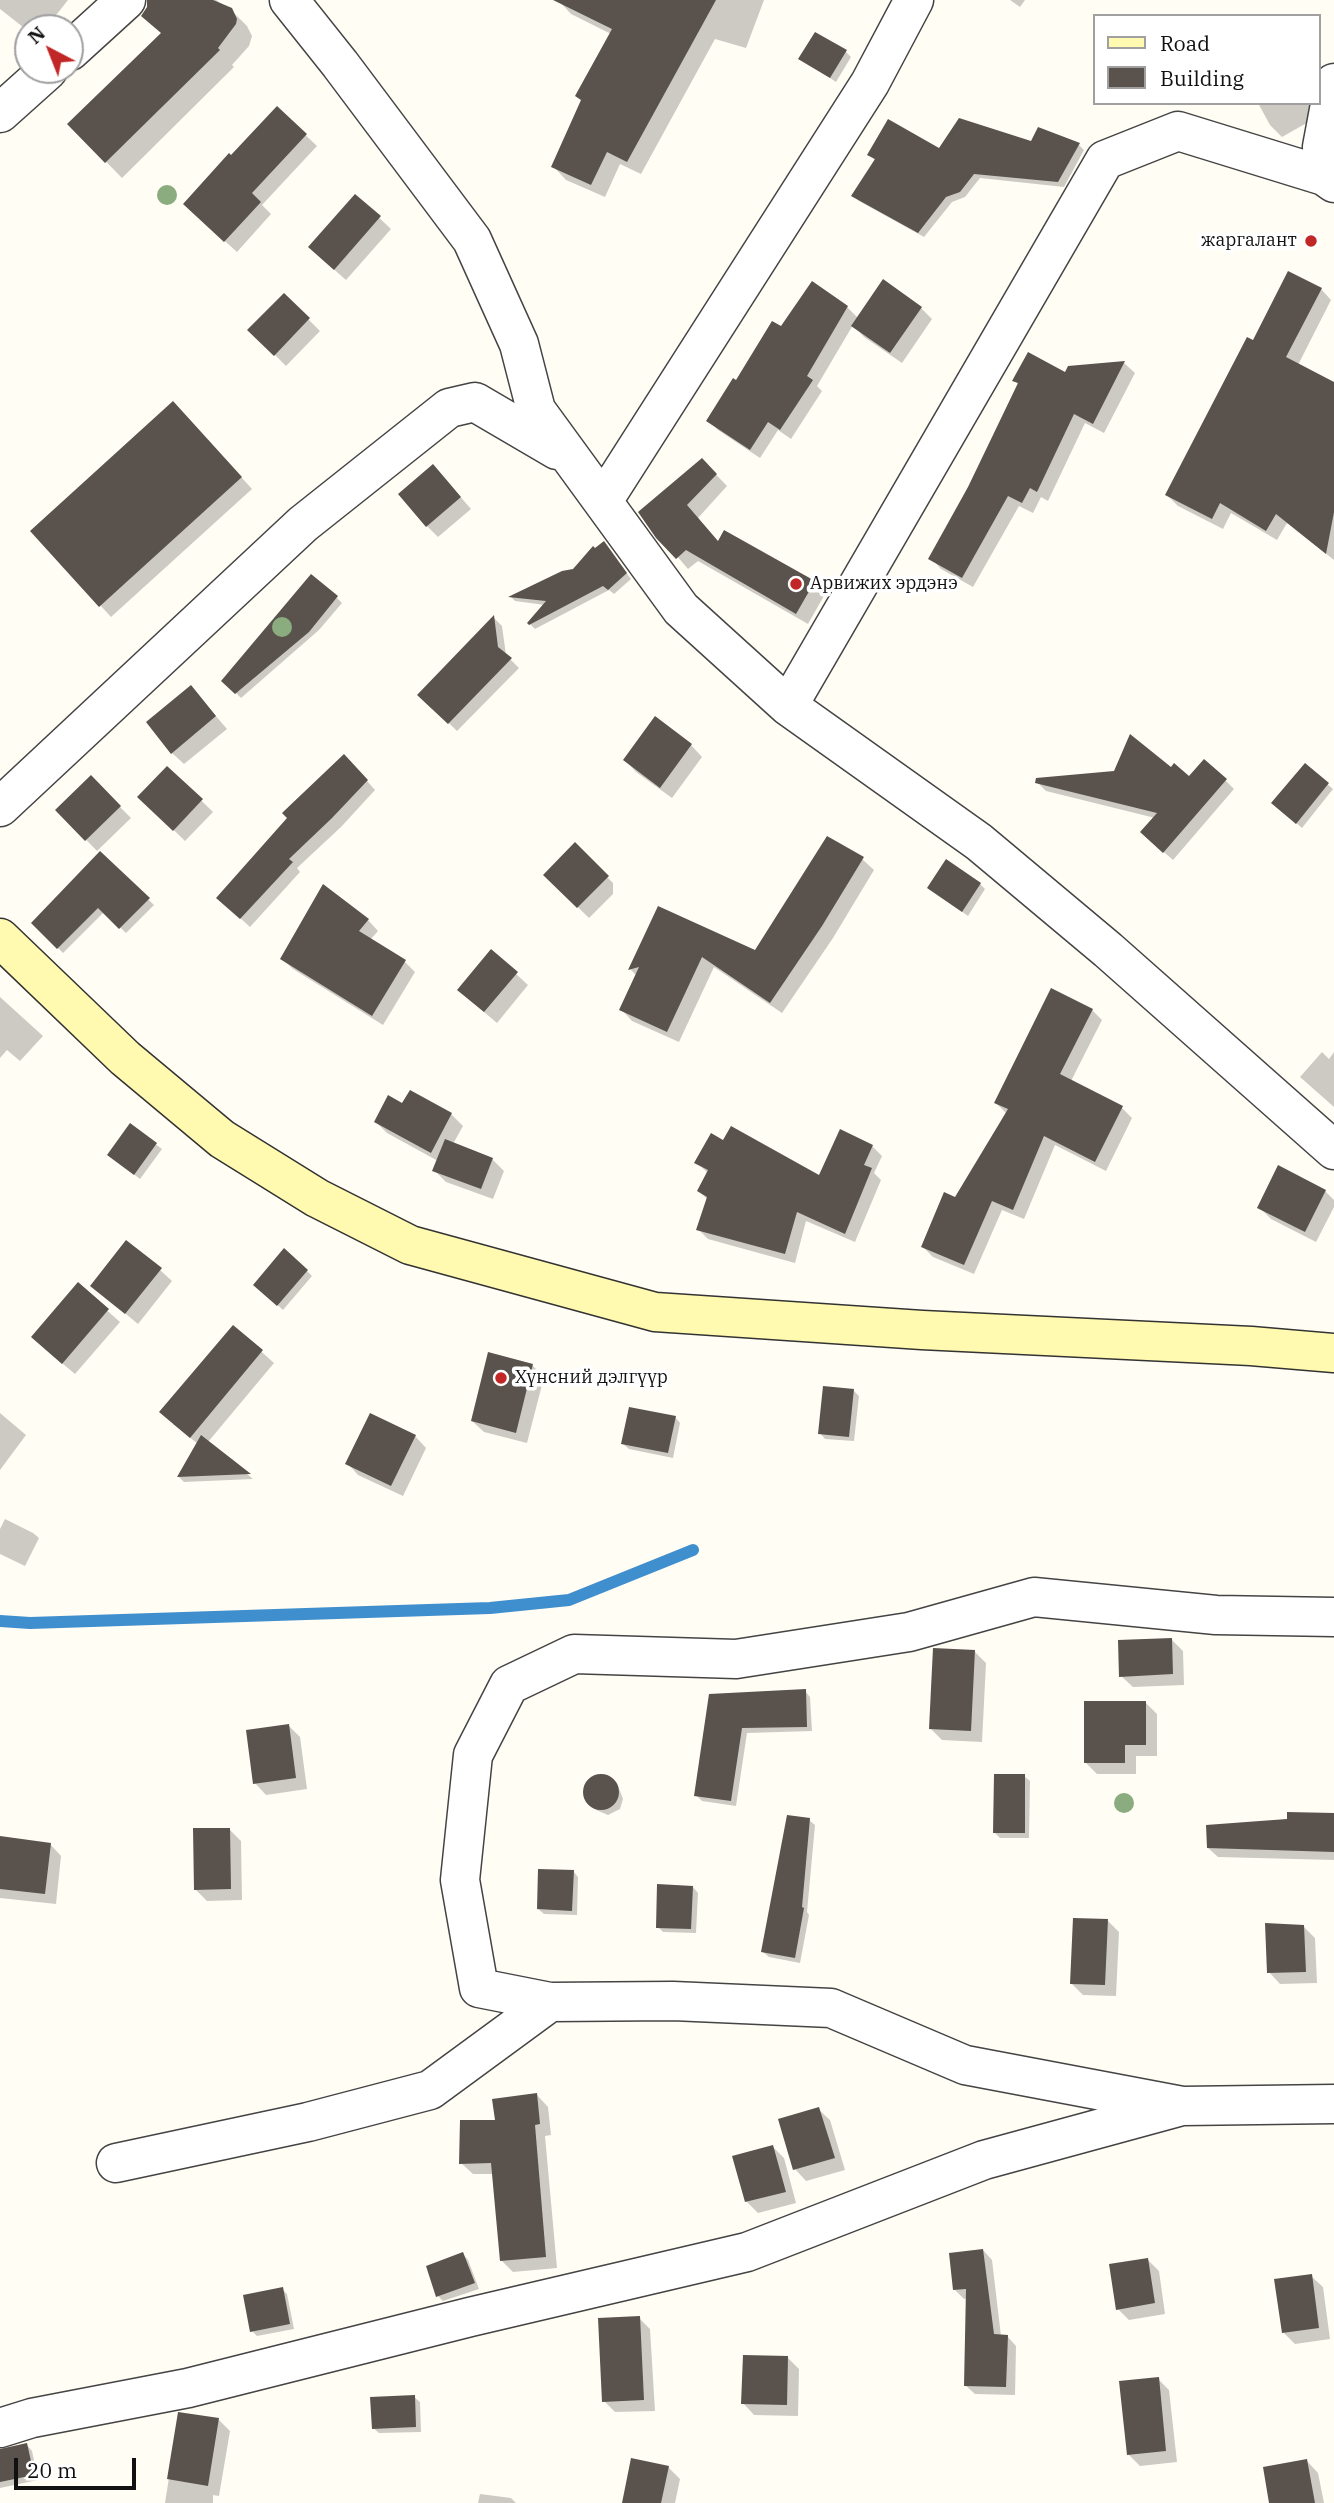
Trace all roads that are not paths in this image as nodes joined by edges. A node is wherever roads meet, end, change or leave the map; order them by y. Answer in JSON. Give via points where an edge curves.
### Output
{"nodes":[{"id":1,"x":127,"y":0,"type":"edge"},
{"id":2,"x":289,"y":0,"type":"edge"},
{"id":3,"x":914,"y":0,"type":"edge"},
{"id":4,"x":84,"y":38,"type":"edge"},
{"id":5,"x":1334,"y":83,"type":"edge"},
{"id":6,"x":32,"y":84,"type":"edge"},
{"id":7,"x":0,"y":113,"type":"edge"},
{"id":8,"x":1329,"y":179,"type":"edge"},
{"id":9,"x":575,"y":462,"type":"junction"},
{"id":10,"x":603,"y":501,"type":"junction"},
{"id":11,"x":788,"y":706,"type":"junction"},
{"id":12,"x":0,"y":807,"type":"edge"},
{"id":13,"x":0,"y":938,"type":"edge"},
{"id":14,"x":1334,"y":1150,"type":"edge"},
{"id":15,"x":1334,"y":1353,"type":"edge"},
{"id":16,"x":1334,"y":1617,"type":"edge"},
{"id":17,"x":550,"y":2002,"type":"junction"},
{"id":18,"x":1334,"y":2104,"type":"edge"},
{"id":19,"x":1182,"y":2106,"type":"junction"},
{"id":20,"x":116,"y":2163,"type":"dead end"},
{"id":21,"x":0,"y":2428,"type":"edge"}],
"edges":[{"from":1,"to":4,"type":"street"},
{"from":2,"to":9,"type":"street","via":[[472,240],[519,344],[536,410]]},
{"from":3,"to":10,"type":"street","via":[[870,83]]},
{"from":5,"to":8,"type":"street","via":[[1322,147]]},
{"from":6,"to":7,"type":"street"},
{"from":8,"to":11,"type":"street","via":[[1178,131],[1105,160]]},
{"from":9,"to":10,"type":"street"},
{"from":9,"to":12,"type":"street","via":[[475,402],[449,408],[303,524]]},
{"from":10,"to":11,"type":"street","via":[[681,609]]},
{"from":11,"to":14,"type":"street","via":[[979,842]]},
{"from":13,"to":15,"type":"street","via":[[125,1058],[222,1139],[317,1198],[410,1245],[654,1312]]},
{"from":16,"to":17,"type":"street","via":[[1216,1615],[1034,1597],[909,1632],[736,1659],[574,1654],[509,1685],[473,1755],[460,1880],[479,1988]]},
{"from":17,"to":19,"type":"street","via":[[673,2001],[831,2008],[965,2065]]},
{"from":17,"to":20,"type":"street","via":[[430,2090],[308,2122]]},
{"from":18,"to":19,"type":"street"},
{"from":19,"to":21,"type":"street","via":[[984,2160],[747,2252],[188,2388]]}]}
